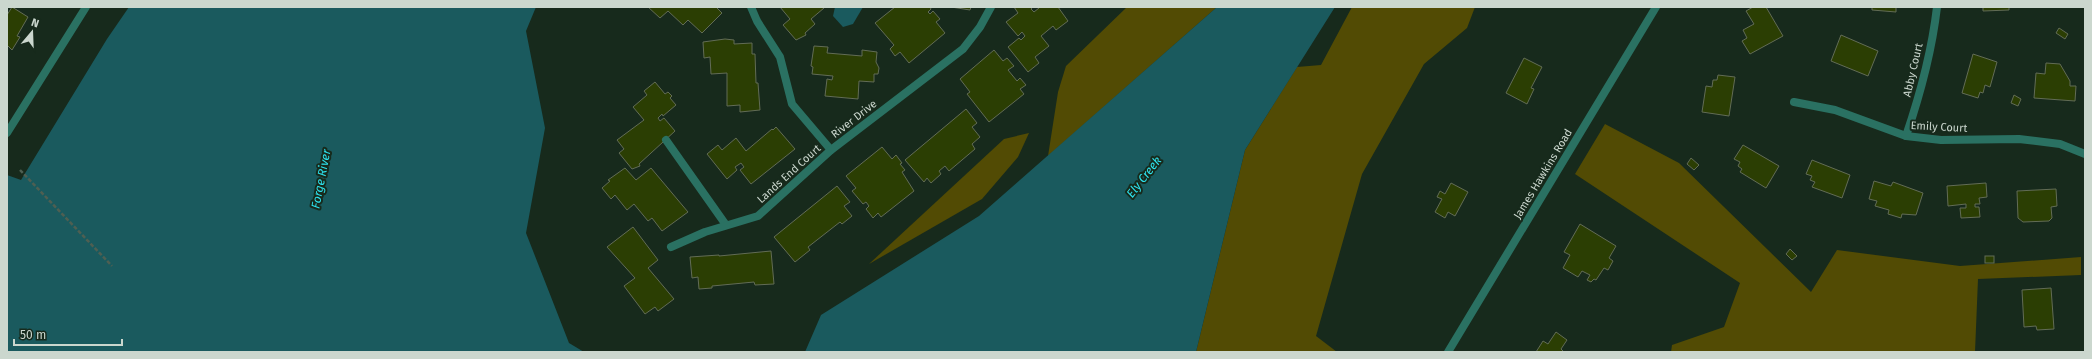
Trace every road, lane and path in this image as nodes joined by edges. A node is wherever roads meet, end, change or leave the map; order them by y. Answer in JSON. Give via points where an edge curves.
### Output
{"nodes":[{"id":1,"x":86,"y":7,"type":"edge"},
{"id":2,"x":751,"y":7,"type":"edge"},
{"id":3,"x":991,"y":7,"type":"edge"},
{"id":4,"x":1656,"y":7,"type":"edge"},
{"id":5,"x":1937,"y":7,"type":"edge"},
{"id":6,"x":1794,"y":102,"type":"dead end"},
{"id":7,"x":7,"y":133,"type":"edge"},
{"id":8,"x":1906,"y":136,"type":"junction"},
{"id":9,"x":666,"y":140,"type":"dead end"},
{"id":10,"x":832,"y":150,"type":"junction"},
{"id":11,"x":2085,"y":154,"type":"edge"},
{"id":12,"x":20,"y":170,"type":"dead end"},
{"id":13,"x":726,"y":225,"type":"junction"},
{"id":14,"x":671,"y":247,"type":"dead end"},
{"id":15,"x":112,"y":266,"type":"dead end"},
{"id":16,"x":1448,"y":352,"type":"edge"}],
"edges":[{"from":1,"to":7,"type":"street"},
{"from":2,"to":10,"type":"street","name":"River Drive","via":[[780,57],[792,104]]},
{"from":3,"to":10,"type":"street","name":"River Drive","via":[[963,49]]},
{"from":4,"to":16,"type":"street","name":"James Hawkins Road"},
{"from":5,"to":8,"type":"street","name":"Abby Court","via":[[1915,109]]},
{"from":6,"to":8,"type":"street","name":"Emily Court","via":[[1835,110]]},
{"from":8,"to":11,"type":"street","name":"Emily Court","via":[[1941,140],[2020,139],[2060,144]]},
{"from":9,"to":13,"type":"street"},
{"from":10,"to":13,"type":"street","name":"Lands End Court","via":[[758,216]]},
{"from":12,"to":15,"type":"path"},
{"from":13,"to":14,"type":"street","name":"Lands End Court"}]}
